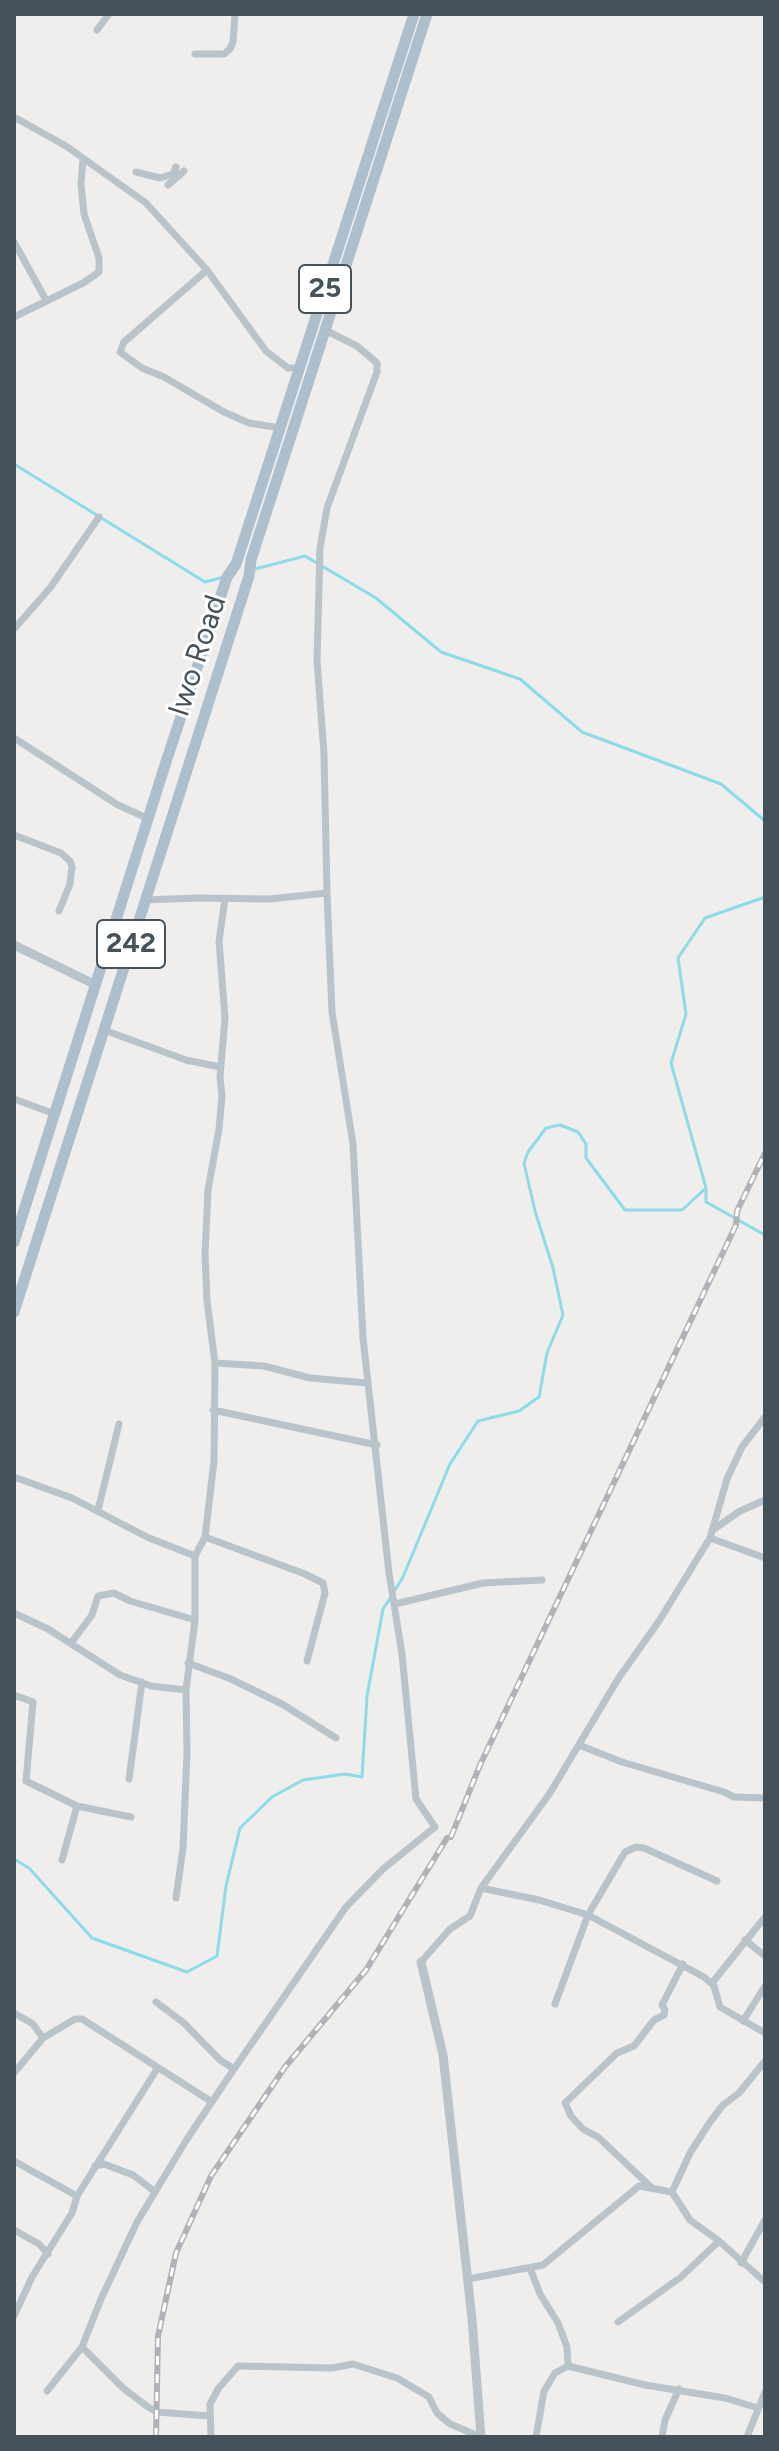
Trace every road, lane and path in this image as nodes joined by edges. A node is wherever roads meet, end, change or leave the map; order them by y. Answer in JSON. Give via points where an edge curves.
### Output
{"nodes":[{"id":1,"x":109,"y":14,"type":"edge"},
{"id":2,"x":235,"y":14,"type":"edge"},
{"id":3,"x":414,"y":14,"type":"edge"},
{"id":4,"x":427,"y":14,"type":"edge"},
{"id":5,"x":97,"y":30,"type":"dead end"},
{"id":6,"x":195,"y":54,"type":"dead end"},
{"id":7,"x":14,"y":117,"type":"edge"},
{"id":8,"x":376,"y":150,"type":"junction"},
{"id":9,"x":83,"y":159,"type":"junction"},
{"id":10,"x":136,"y":172,"type":"dead end"},
{"id":11,"x":168,"y":185,"type":"dead end"},
{"id":12,"x":14,"y":242,"type":"edge"},
{"id":13,"x":207,"y":270,"type":"junction"},
{"id":14,"x":46,"y":300,"type":"junction"},
{"id":15,"x":14,"y":317,"type":"edge"},
{"id":16,"x":325,"y":330,"type":"junction"},
{"id":17,"x":299,"y":368,"type":"junction"},
{"id":18,"x":280,"y":428,"type":"junction"},
{"id":19,"x":99,"y":517,"type":"dead end"},
{"id":20,"x":14,"y":629,"type":"edge"},
{"id":21,"x":14,"y":738,"type":"edge"},
{"id":22,"x":149,"y":819,"type":"junction"},
{"id":23,"x":14,"y":835,"type":"edge"},
{"id":24,"x":327,"y":893,"type":"junction"},
{"id":25,"x":225,"y":899,"type":"junction"},
{"id":26,"x":145,"y":900,"type":"junction"},
{"id":27,"x":59,"y":911,"type":"dead end"},
{"id":28,"x":14,"y":945,"type":"edge"},
{"id":29,"x":96,"y":985,"type":"junction"},
{"id":30,"x":104,"y":1030,"type":"junction"},
{"id":31,"x":220,"y":1067,"type":"junction"},
{"id":32,"x":14,"y":1099,"type":"edge"},
{"id":33,"x":55,"y":1114,"type":"junction"},
{"id":34,"x":14,"y":1242,"type":"edge"},
{"id":35,"x":14,"y":1312,"type":"edge"},
{"id":36,"x":215,"y":1363,"type":"junction"},
{"id":37,"x":367,"y":1383,"type":"junction"},
{"id":38,"x":213,"y":1410,"type":"junction"},
{"id":39,"x":765,"y":1417,"type":"edge"},
{"id":40,"x":119,"y":1424,"type":"dead end"},
{"id":41,"x":377,"y":1445,"type":"junction"},
{"id":42,"x":14,"y":1477,"type":"edge"},
{"id":43,"x":765,"y":1500,"type":"edge"},
{"id":44,"x":98,"y":1510,"type":"junction"},
{"id":45,"x":711,"y":1535,"type":"junction"},
{"id":46,"x":205,"y":1537,"type":"junction"},
{"id":47,"x":195,"y":1556,"type":"junction"},
{"id":48,"x":765,"y":1558,"type":"edge"},
{"id":49,"x":542,"y":1580,"type":"dead end"},
{"id":50,"x":395,"y":1603,"type":"junction"},
{"id":51,"x":14,"y":1613,"type":"edge"},
{"id":52,"x":195,"y":1620,"type":"junction"},
{"id":53,"x":71,"y":1643,"type":"junction"},
{"id":54,"x":307,"y":1661,"type":"dead end"},
{"id":55,"x":188,"y":1663,"type":"junction"},
{"id":56,"x":142,"y":1682,"type":"junction"},
{"id":57,"x":186,"y":1690,"type":"junction"},
{"id":58,"x":14,"y":1695,"type":"edge"},
{"id":59,"x":336,"y":1738,"type":"dead end"},
{"id":60,"x":579,"y":1745,"type":"junction"},
{"id":61,"x":129,"y":1779,"type":"dead end"},
{"id":62,"x":765,"y":1798,"type":"edge"},
{"id":63,"x":77,"y":1806,"type":"junction"},
{"id":64,"x":131,"y":1817,"type":"dead end"},
{"id":65,"x":62,"y":1860,"type":"dead end"},
{"id":66,"x":717,"y":1881,"type":"dead end"},
{"id":67,"x":481,"y":1888,"type":"junction"},
{"id":68,"x":176,"y":1898,"type":"dead end"},
{"id":69,"x":588,"y":1915,"type":"junction"},
{"id":70,"x":765,"y":1917,"type":"edge"},
{"id":71,"x":745,"y":1940,"type":"junction"},
{"id":72,"x":765,"y":1956,"type":"edge"},
{"id":73,"x":421,"y":1962,"type":"joint"},
{"id":74,"x":683,"y":1964,"type":"junction"},
{"id":75,"x":712,"y":1983,"type":"junction"},
{"id":76,"x":765,"y":1986,"type":"edge"},
{"id":77,"x":156,"y":2002,"type":"dead end"},
{"id":78,"x":555,"y":2004,"type":"dead end"},
{"id":79,"x":14,"y":2013,"type":"edge"},
{"id":80,"x":743,"y":2021,"type":"junction"},
{"id":81,"x":765,"y":2033,"type":"edge"},
{"id":82,"x":43,"y":2038,"type":"junction"},
{"id":83,"x":763,"y":2066,"type":"edge"},
{"id":84,"x":157,"y":2069,"type":"junction"},
{"id":85,"x":234,"y":2069,"type":"junction"},
{"id":86,"x":14,"y":2073,"type":"edge"},
{"id":87,"x":212,"y":2102,"type":"junction"},
{"id":88,"x":14,"y":2161,"type":"edge"},
{"id":89,"x":95,"y":2166,"type":"junction"},
{"id":90,"x":653,"y":2189,"type":"junction"},
{"id":91,"x":154,"y":2191,"type":"junction"},
{"id":92,"x":672,"y":2192,"type":"junction"},
{"id":93,"x":77,"y":2196,"type":"junction"},
{"id":94,"x":765,"y":2220,"type":"edge"},
{"id":95,"x":14,"y":2230,"type":"edge"},
{"id":96,"x":719,"y":2241,"type":"junction"},
{"id":97,"x":48,"y":2254,"type":"junction"},
{"id":98,"x":741,"y":2263,"type":"junction"},
{"id":99,"x":530,"y":2268,"type":"junction"},
{"id":100,"x":468,"y":2279,"type":"junction"},
{"id":101,"x":765,"y":2282,"type":"edge"},
{"id":102,"x":14,"y":2316,"type":"edge"},
{"id":103,"x":618,"y":2322,"type":"dead end"},
{"id":104,"x":82,"y":2347,"type":"junction"},
{"id":105,"x":568,"y":2366,"type":"junction"},
{"id":106,"x":679,"y":2389,"type":"junction"},
{"id":107,"x":47,"y":2391,"type":"dead end"},
{"id":108,"x":762,"y":2401,"type":"edge"},
{"id":109,"x":209,"y":2416,"type":"junction"},
{"id":110,"x":211,"y":2437,"type":"edge"},
{"id":111,"x":481,"y":2437,"type":"edge"},
{"id":112,"x":536,"y":2437,"type":"edge"},
{"id":113,"x":662,"y":2437,"type":"edge"},
{"id":114,"x":747,"y":2437,"type":"edge"}],
"edges":[{"from":1,"to":5,"type":"street"},
{"from":2,"to":6,"type":"street","via":[[230,49],[224,54]]},
{"from":3,"to":8,"type":"main road","name":"Iwo Road","number":"25"},
{"from":4,"to":8,"type":"main road","name":"Iwo Road","number":"242"},
{"from":7,"to":9,"type":"street"},
{"from":8,"to":16,"type":"main road","name":"Iwo Road","number":"242"},
{"from":8,"to":17,"type":"main road","name":"Iwo Road","number":"25"},
{"from":9,"to":13,"type":"street","via":[[146,203]]},
{"from":9,"to":14,"type":"street","via":[[84,214],[100,268],[91,279]]},
{"from":10,"to":11,"type":"street","via":[[160,178],[180,169]]},
{"from":12,"to":14,"type":"street"},
{"from":13,"to":17,"type":"street","via":[[266,351],[288,368]]},
{"from":13,"to":18,"type":"street","via":[[121,344],[120,352],[224,412]]},
{"from":14,"to":15,"type":"street"},
{"from":16,"to":24,"type":"street","via":[[377,363],[327,508],[320,548],[317,660]]},
{"from":16,"to":26,"type":"main road","name":"Iwo Road","number":"242"},
{"from":17,"to":18,"type":"main road","name":"Iwo Road","number":"25"},
{"from":18,"to":22,"type":"main road","name":"Iwo Road","number":"25"},
{"from":19,"to":20,"type":"street"},
{"from":21,"to":22,"type":"street"},
{"from":22,"to":29,"type":"main road","name":"Iwo Road","number":"25"},
{"from":23,"to":27,"type":"street","via":[[70,861],[70,884]]},
{"from":24,"to":25,"type":"street"},
{"from":24,"to":37,"type":"street","via":[[332,1012],[353,1144]]},
{"from":25,"to":26,"type":"street"},
{"from":25,"to":31,"type":"street","via":[[219,941],[225,1018]]},
{"from":26,"to":30,"type":"main road","name":"Iwo Road","number":"242"},
{"from":28,"to":29,"type":"street"},
{"from":29,"to":33,"type":"main road","name":"Iwo Road","number":"25"},
{"from":30,"to":31,"type":"street"},
{"from":30,"to":35,"type":"main road","name":"Iwo Road","number":"242"},
{"from":31,"to":36,"type":"street","via":[[205,1254]]},
{"from":32,"to":33,"type":"street"},
{"from":33,"to":34,"type":"main road","name":"Iwo Road","number":"25"},
{"from":36,"to":37,"type":"street"},
{"from":36,"to":38,"type":"street"},
{"from":37,"to":41,"type":"street"},
{"from":38,"to":41,"type":"street"},
{"from":38,"to":46,"type":"street","via":[[214,1461]]},
{"from":39,"to":45,"type":"street","via":[[727,1479]]},
{"from":40,"to":44,"type":"street"},
{"from":41,"to":50,"type":"street"},
{"from":42,"to":44,"type":"street"},
{"from":43,"to":45,"type":"street","via":[[740,1511]]},
{"from":44,"to":47,"type":"street"},
{"from":45,"to":48,"type":"street"},
{"from":45,"to":60,"type":"street"},
{"from":46,"to":47,"type":"street"},
{"from":46,"to":54,"type":"street","via":[[323,1583]]},
{"from":47,"to":52,"type":"street"},
{"from":49,"to":50,"type":"street","via":[[492,1582]]},
{"from":50,"to":85,"type":"street","via":[[416,1799],[435,1827],[346,1907]]},
{"from":51,"to":53,"type":"street"},
{"from":52,"to":53,"type":"street","via":[[114,1593],[98,1596],[92,1615]]},
{"from":52,"to":55,"type":"street"},
{"from":53,"to":56,"type":"street","via":[[102,1666]]},
{"from":55,"to":57,"type":"street"},
{"from":55,"to":59,"type":"street","via":[[282,1704]]},
{"from":56,"to":57,"type":"street"},
{"from":56,"to":61,"type":"street"},
{"from":57,"to":68,"type":"street","via":[[183,1848]]},
{"from":58,"to":63,"type":"street","via":[[33,1702],[26,1781]]},
{"from":60,"to":62,"type":"street","via":[[734,1797]]},
{"from":60,"to":67,"type":"street"},
{"from":63,"to":64,"type":"street"},
{"from":63,"to":65,"type":"street"},
{"from":66,"to":69,"type":"street","via":[[636,1847],[621,1857]]},
{"from":67,"to":69,"type":"street"},
{"from":67,"to":73,"type":"street","via":[[470,1916],[450,1929]]},
{"from":69,"to":74,"type":"street"},
{"from":69,"to":78,"type":"street"},
{"from":70,"to":71,"type":"street"},
{"from":71,"to":72,"type":"street"},
{"from":71,"to":75,"type":"street"},
{"from":73,"to":100,"type":"street","via":[[443,2055]]},
{"from":74,"to":75,"type":"street"},
{"from":74,"to":90,"type":"street","via":[[662,2005],[664,2015],[565,2103],[583,2129]]},
{"from":75,"to":80,"type":"street","via":[[720,2007]]},
{"from":76,"to":80,"type":"street"},
{"from":77,"to":85,"type":"street"},
{"from":79,"to":82,"type":"street","via":[[33,2024]]},
{"from":80,"to":81,"type":"street"},
{"from":82,"to":84,"type":"street","via":[[82,2019]]},
{"from":82,"to":86,"type":"street"},
{"from":83,"to":92,"type":"street","via":[[710,2122]]},
{"from":84,"to":87,"type":"street"},
{"from":84,"to":89,"type":"street"},
{"from":85,"to":87,"type":"street"},
{"from":87,"to":91,"type":"street"},
{"from":88,"to":93,"type":"street"},
{"from":89,"to":91,"type":"street","via":[[104,2164],[133,2175]]},
{"from":89,"to":93,"type":"street"},
{"from":90,"to":92,"type":"street"},
{"from":90,"to":99,"type":"street","via":[[639,2186],[554,2258]]},
{"from":91,"to":104,"type":"street"},
{"from":92,"to":96,"type":"street","via":[[690,2220]]},
{"from":93,"to":97,"type":"street"},
{"from":94,"to":98,"type":"street"},
{"from":95,"to":97,"type":"street"},
{"from":96,"to":98,"type":"street"},
{"from":96,"to":103,"type":"street","via":[[681,2277]]},
{"from":97,"to":102,"type":"street"},
{"from":98,"to":101,"type":"street"},
{"from":99,"to":100,"type":"street"},
{"from":99,"to":105,"type":"street","via":[[558,2323]]},
{"from":100,"to":111,"type":"street"},
{"from":104,"to":107,"type":"street"},
{"from":104,"to":109,"type":"street","via":[[123,2388],[157,2412]]},
{"from":105,"to":106,"type":"street"},
{"from":105,"to":112,"type":"street","via":[[555,2373],[544,2391]]},
{"from":106,"to":108,"type":"street"},
{"from":106,"to":113,"type":"street"},
{"from":108,"to":114,"type":"street"},
{"from":109,"to":110,"type":"street"},
{"from":109,"to":111,"type":"street","via":[[214,2396],[238,2366],[353,2364],[397,2378],[429,2397],[450,2424]]}]}
